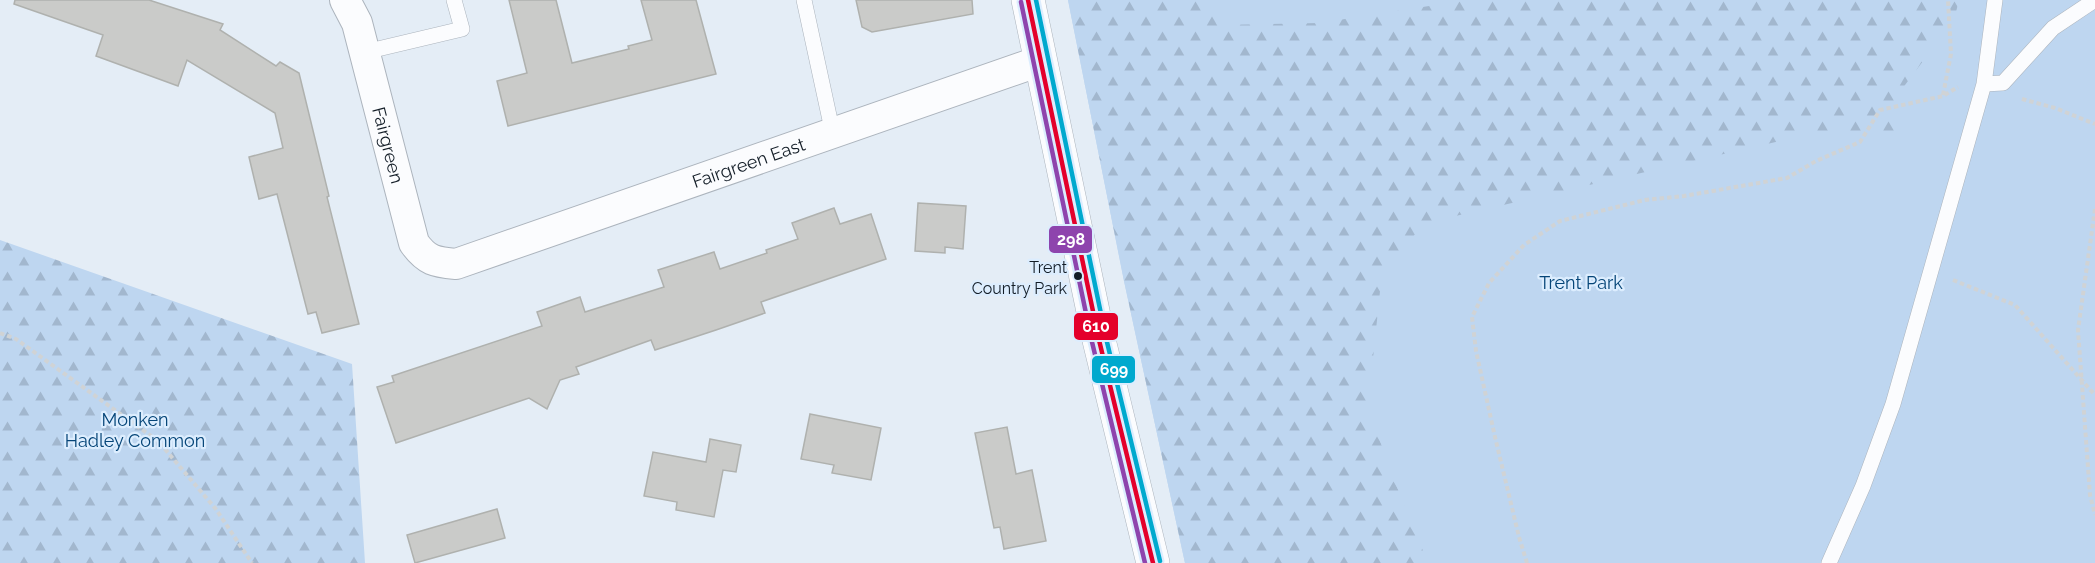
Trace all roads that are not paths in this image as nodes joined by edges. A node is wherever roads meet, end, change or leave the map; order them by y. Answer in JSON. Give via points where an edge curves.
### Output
{"nodes":[{"id":1,"x":345,"y":0,"type":"edge"},
{"id":2,"x":454,"y":0,"type":"edge"},
{"id":3,"x":804,"y":0,"type":"edge"},
{"id":4,"x":1028,"y":0,"type":"edge"},
{"id":5,"x":1995,"y":0,"type":"edge"},
{"id":6,"x":2095,"y":0,"type":"edge"},
{"id":7,"x":365,"y":52,"type":"junction"},
{"id":8,"x":1040,"y":61,"type":"junction"},
{"id":9,"x":1985,"y":78,"type":"junction"},
{"id":10,"x":833,"y":134,"type":"junction"},
{"id":11,"x":456,"y":264,"type":"joint"},
{"id":12,"x":1153,"y":563,"type":"edge"},
{"id":13,"x":1829,"y":563,"type":"edge"}],
"edges":[{"from":1,"to":7,"type":"street","name":"Fairgreen"},
{"from":2,"to":7,"type":"lane","via":[[462,29]]},
{"from":3,"to":10,"type":"lane"},
{"from":4,"to":8,"type":"main road"},
{"from":5,"to":9,"type":"lane"},
{"from":6,"to":9,"type":"lane","via":[[2053,28],[2003,82]]},
{"from":7,"to":11,"type":"street","name":"Fairgreen","via":[[414,243],[423,255],[436,262]]},
{"from":8,"to":10,"type":"street","name":"Fairgreen East"},
{"from":8,"to":12,"type":"main road","via":[[1099,340]]},
{"from":9,"to":13,"type":"lane","via":[[1893,404]]},
{"from":10,"to":11,"type":"street","name":"Fairgreen East"}]}
